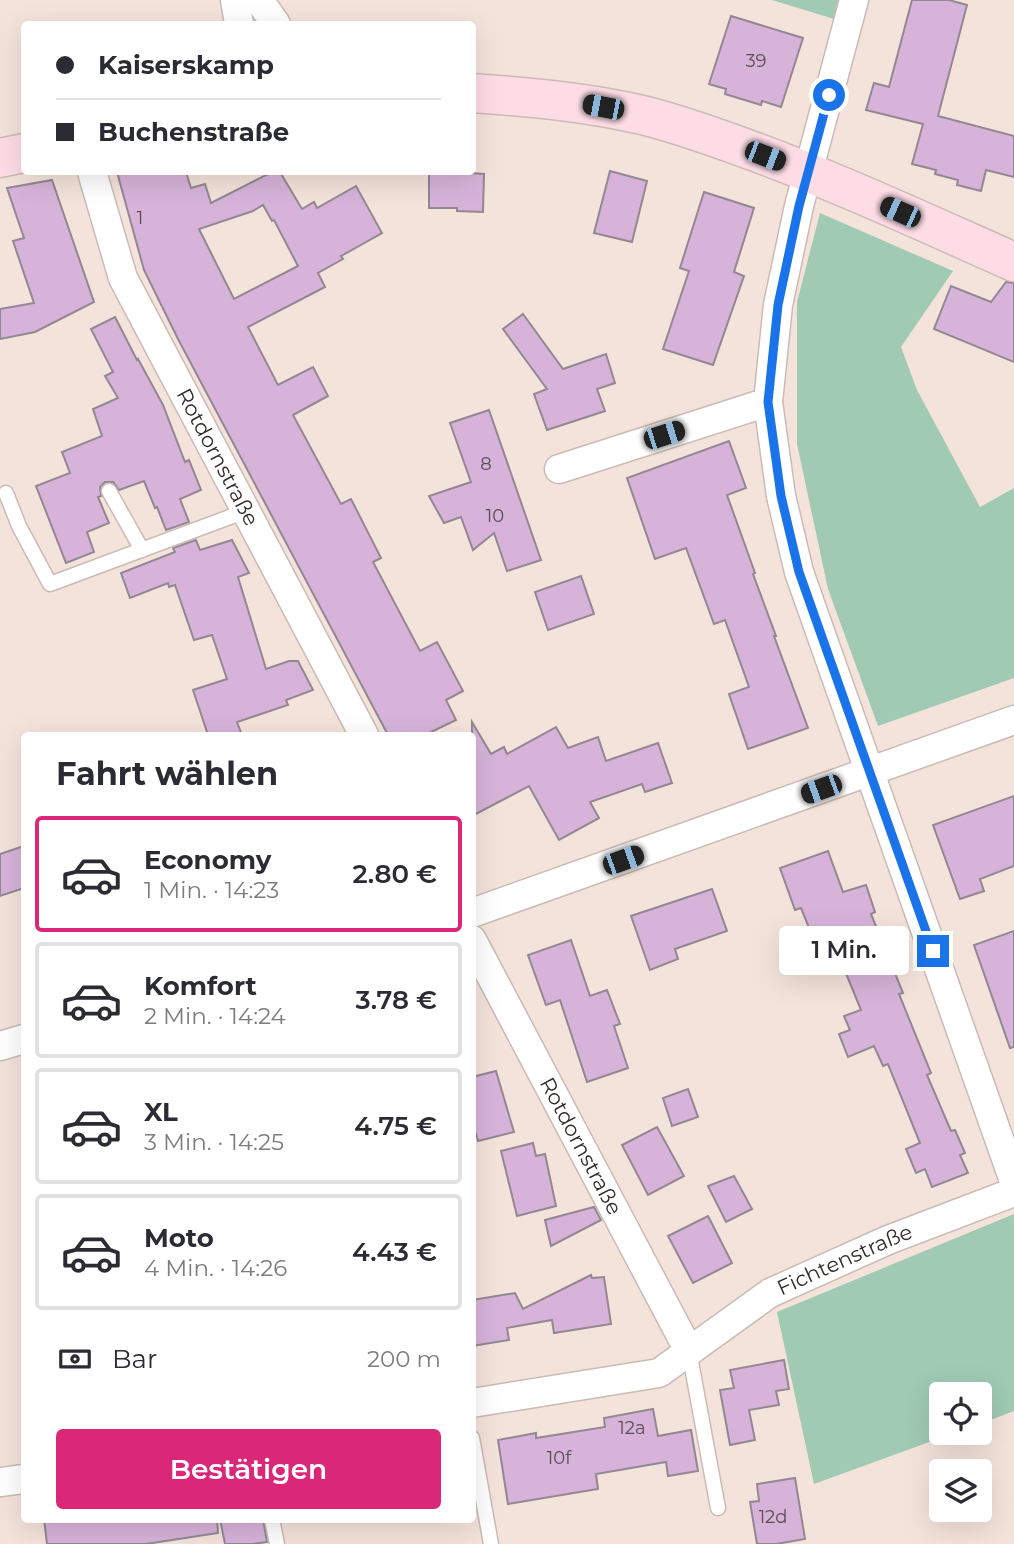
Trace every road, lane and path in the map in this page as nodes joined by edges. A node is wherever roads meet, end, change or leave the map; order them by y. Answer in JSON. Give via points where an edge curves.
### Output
{"nodes":[{"id":1,"x":235,"y":0,"type":"edge"},
{"id":2,"x":259,"y":0,"type":"edge"},
{"id":3,"x":854,"y":0,"type":"edge"},
{"id":4,"x":238,"y":21,"type":"edge"},
{"id":5,"x":274,"y":21,"type":"edge"},
{"id":6,"x":476,"y":93,"type":"edge"},
{"id":7,"x":21,"y":154,"type":"edge"},
{"id":8,"x":0,"y":158,"type":"edge"},
{"id":9,"x":808,"y":172,"type":"junction"},
{"id":10,"x":93,"y":175,"type":"edge"},
{"id":11,"x":1014,"y":262,"type":"edge"},
{"id":12,"x":768,"y":402,"type":"junction"},
{"id":13,"x":559,"y":469,"type":"dead end"},
{"id":14,"x":109,"y":491,"type":"dead end"},
{"id":15,"x":6,"y":493,"type":"dead end"},
{"id":16,"x":246,"y":511,"type":"junction"},
{"id":17,"x":142,"y":550,"type":"junction"},
{"id":18,"x":1014,"y":720,"type":"edge"},
{"id":19,"x":362,"y":732,"type":"edge"},
{"id":20,"x":870,"y":772,"type":"junction"},
{"id":21,"x":476,"y":912,"type":"edge"},
{"id":22,"x":476,"y":948,"type":"edge"},
{"id":23,"x":21,"y":1041,"type":"edge"},
{"id":24,"x":0,"y":1046,"type":"edge"},
{"id":25,"x":1014,"y":1181,"type":"edge"},
{"id":26,"x":1014,"y":1192,"type":"edge"},
{"id":27,"x":689,"y":1351,"type":"junction"},
{"id":28,"x":476,"y":1402,"type":"edge"},
{"id":29,"x":476,"y":1460,"type":"edge"},
{"id":30,"x":21,"y":1479,"type":"edge"},
{"id":31,"x":0,"y":1482,"type":"edge"},
{"id":32,"x":718,"y":1508,"type":"dead end"},
{"id":33,"x":273,"y":1523,"type":"edge"},
{"id":34,"x":277,"y":1544,"type":"edge"},
{"id":35,"x":491,"y":1544,"type":"edge"}],
"edges":[{"from":1,"to":4,"type":"street"},
{"from":2,"to":5,"type":"street"},
{"from":3,"to":9,"type":"street"},
{"from":6,"to":9,"type":"main road","via":[[541,98],[642,115]]},
{"from":7,"to":8,"type":"main road"},
{"from":9,"to":11,"type":"main road"},
{"from":9,"to":12,"type":"street","via":[[778,305]]},
{"from":10,"to":16,"type":"street","name":"Rotdornstraße","via":[[123,278]]},
{"from":12,"to":13,"type":"street"},
{"from":12,"to":20,"type":"street","via":[[781,496],[799,572]]},
{"from":14,"to":17,"type":"lane"},
{"from":15,"to":17,"type":"lane","via":[[50,584]]},
{"from":16,"to":17,"type":"lane"},
{"from":16,"to":19,"type":"street","name":"Rotdornstraße"},
{"from":18,"to":20,"type":"street"},
{"from":20,"to":21,"type":"street"},
{"from":20,"to":25,"type":"street"},
{"from":22,"to":27,"type":"street","name":"Rotdornstraße"},
{"from":23,"to":24,"type":"street"},
{"from":26,"to":27,"type":"street","name":"Fichtenstraße","via":[[888,1240],[771,1293]]},
{"from":27,"to":28,"type":"street","name":"Fichtenstraße","via":[[659,1373]]},
{"from":27,"to":32,"type":"lane"},
{"from":29,"to":35,"type":"lane"},
{"from":30,"to":31,"type":"street"},
{"from":33,"to":34,"type":"lane"}]}
